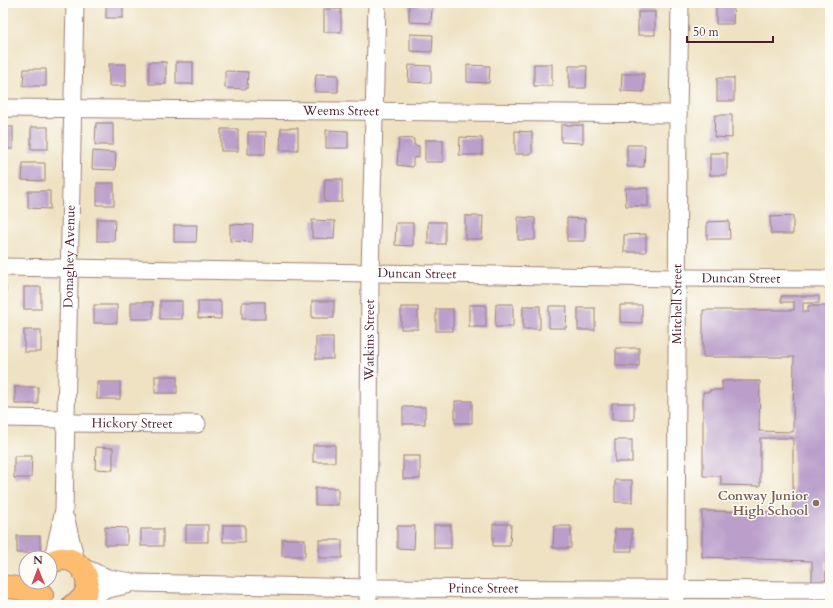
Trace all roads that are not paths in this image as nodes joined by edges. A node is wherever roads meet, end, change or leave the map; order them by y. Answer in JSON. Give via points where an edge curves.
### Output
{"nodes":[{"id":1,"x":75,"y":3,"type":"edge"},
{"id":2,"x":377,"y":3,"type":"edge"},
{"id":3,"x":680,"y":3,"type":"edge"},
{"id":4,"x":3,"y":108,"type":"edge"},
{"id":5,"x":74,"y":108,"type":"junction"},
{"id":6,"x":375,"y":113,"type":"junction"},
{"id":7,"x":678,"y":114,"type":"junction"},
{"id":8,"x":3,"y":267,"type":"edge"},
{"id":9,"x":70,"y":268,"type":"junction"},
{"id":10,"x":370,"y":273,"type":"junction"},
{"id":11,"x":678,"y":278,"type":"junction"},
{"id":12,"x":830,"y":279,"type":"edge"},
{"id":13,"x":3,"y":418,"type":"edge"},
{"id":14,"x":67,"y":421,"type":"junction"},
{"id":15,"x":197,"y":424,"type":"dead end"},
{"id":16,"x":64,"y":510,"type":"junction"},
{"id":17,"x":55,"y":550,"type":"edge"},
{"id":18,"x":58,"y":560,"type":"edge"},
{"id":19,"x":79,"y":565,"type":"junction"},
{"id":20,"x":18,"y":576,"type":"edge"},
{"id":21,"x":3,"y":579,"type":"edge"},
{"id":22,"x":137,"y":583,"type":"junction"},
{"id":23,"x":3,"y":586,"type":"edge"},
{"id":24,"x":369,"y":588,"type":"junction"},
{"id":25,"x":830,"y":590,"type":"edge"},
{"id":26,"x":676,"y":597,"type":"edge"},
{"id":27,"x":46,"y":598,"type":"edge"},
{"id":28,"x":77,"y":603,"type":"edge"},
{"id":29,"x":368,"y":605,"type":"edge"}],
"edges":[{"from":1,"to":5,"type":"street","name":"Donaghey Avenue"},
{"from":2,"to":6,"type":"street","name":"Watkins Street"},
{"from":3,"to":7,"type":"street","name":"Mitchell Street"},
{"from":4,"to":5,"type":"street","name":"Weems Street"},
{"from":5,"to":6,"type":"street","name":"Weems Street"},
{"from":5,"to":9,"type":"street","name":"Donaghey Avenue"},
{"from":6,"to":7,"type":"street","name":"Weems Street"},
{"from":6,"to":10,"type":"street","name":"Watkins Street"},
{"from":7,"to":11,"type":"street","name":"Mitchell Street"},
{"from":8,"to":9,"type":"street","name":"Duncan Street"},
{"from":9,"to":10,"type":"street","name":"Duncan Street"},
{"from":9,"to":14,"type":"street","name":"Donaghey Avenue"},
{"from":10,"to":11,"type":"street","name":"Duncan Street"},
{"from":10,"to":24,"type":"street","name":"Watkins Street"},
{"from":11,"to":12,"type":"street","name":"Duncan Street"},
{"from":11,"to":26,"type":"street","name":"Mitchell Street"},
{"from":13,"to":14,"type":"street","name":"Hickory Street"},
{"from":14,"to":15,"type":"street","name":"Hickory Street"},
{"from":14,"to":16,"type":"street","name":"Donaghey Avenue"},
{"from":16,"to":17,"type":"street","name":"Donaghey Avenue"},
{"from":16,"to":19,"type":"street","name":"Donaghey Avenue","via":[[71,544]]},
{"from":18,"to":19,"type":"main road","via":[[68,559]]},
{"from":19,"to":22,"type":"street","name":"Prince Street","via":[[108,578]]},
{"from":19,"to":28,"type":"main road","via":[[87,575],[88,583],[87,591]]},
{"from":20,"to":21,"type":"main road"},
{"from":22,"to":24,"type":"street","name":"Prince Street"},
{"from":22,"to":28,"type":"street","name":"Prince Street","via":[[108,589]]},
{"from":23,"to":27,"type":"main road","via":[[30,590]]},
{"from":24,"to":26,"type":"street","name":"Prince Street"},
{"from":24,"to":29,"type":"street","name":"Watkins Street"},
{"from":25,"to":26,"type":"street","name":"Prince Street"}]}
